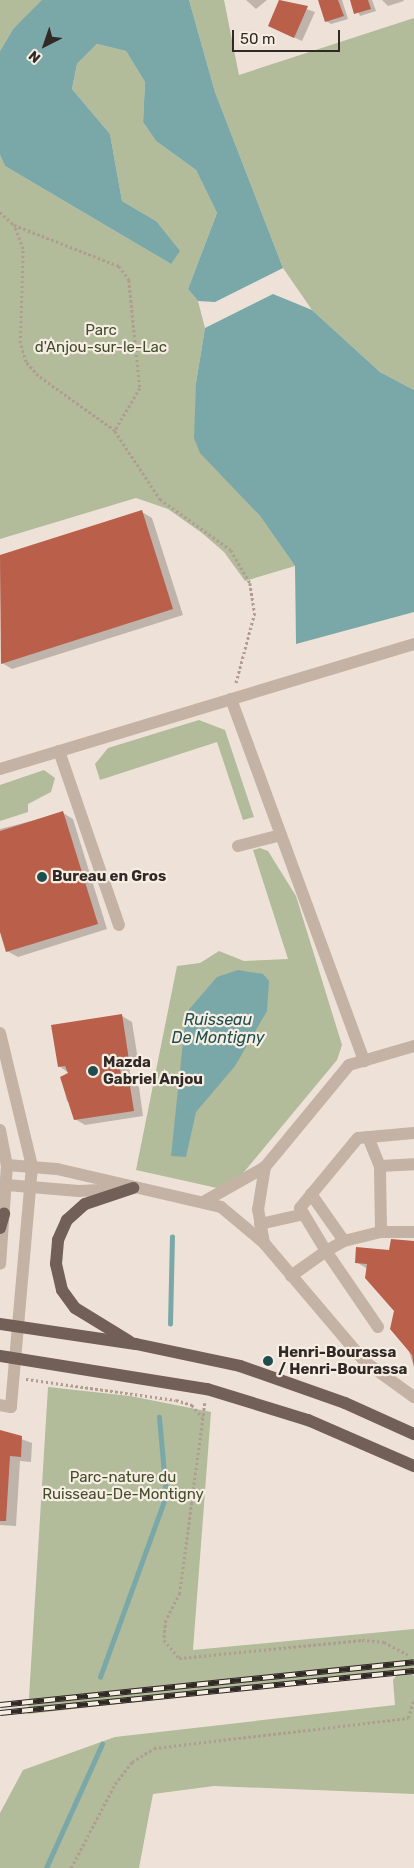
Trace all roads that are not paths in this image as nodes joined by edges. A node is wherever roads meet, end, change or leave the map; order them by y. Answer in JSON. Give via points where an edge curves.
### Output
{"nodes":[{"id":1,"x":414,"y":644,"type":"edge"},
{"id":2,"x":232,"y":699,"type":"junction"},
{"id":3,"x":59,"y":751,"type":"junction"},
{"id":4,"x":0,"y":769,"type":"edge"},
{"id":5,"x":281,"y":835,"type":"junction"},
{"id":6,"x":238,"y":846,"type":"dead end"},
{"id":7,"x":119,"y":925,"type":"dead end"},
{"id":8,"x":0,"y":1033,"type":"edge"},
{"id":9,"x":414,"y":1046,"type":"edge"},
{"id":10,"x":364,"y":1061,"type":"junction"},
{"id":11,"x":6,"y":1073,"type":"edge"},
{"id":12,"x":0,"y":1130,"type":"edge"},
{"id":13,"x":414,"y":1133,"type":"edge"},
{"id":14,"x":368,"y":1137,"type":"junction"},
{"id":15,"x":414,"y":1164,"type":"edge"},
{"id":16,"x":7,"y":1165,"type":"junction"},
{"id":17,"x":32,"y":1166,"type":"junction"},
{"id":18,"x":380,"y":1166,"type":"junction"},
{"id":19,"x":265,"y":1167,"type":"junction"},
{"id":20,"x":7,"y":1186,"type":"junction"},
{"id":21,"x":32,"y":1188,"type":"junction"},
{"id":22,"x":133,"y":1188,"type":"junction"},
{"id":23,"x":311,"y":1194,"type":"junction"},
{"id":24,"x":205,"y":1201,"type":"junction"},
{"id":25,"x":4,"y":1214,"type":"junction"},
{"id":26,"x":300,"y":1215,"type":"junction"},
{"id":27,"x":260,"y":1224,"type":"junction"},
{"id":28,"x":0,"y":1228,"type":"edge"},
{"id":29,"x":381,"y":1232,"type":"junction"},
{"id":30,"x":414,"y":1232,"type":"edge"},
{"id":31,"x":344,"y":1240,"type":"junction"},
{"id":32,"x":264,"y":1243,"type":"junction"},
{"id":33,"x":326,"y":1251,"type":"junction"},
{"id":34,"x":0,"y":1264,"type":"edge"},
{"id":35,"x":291,"y":1276,"type":"junction"},
{"id":36,"x":0,"y":1324,"type":"edge"},
{"id":37,"x":17,"y":1326,"type":"junction"},
{"id":38,"x":378,"y":1327,"type":"dead end"},
{"id":39,"x":136,"y":1344,"type":"junction"},
{"id":40,"x":0,"y":1356,"type":"edge"},
{"id":41,"x":13,"y":1358,"type":"junction"},
{"id":42,"x":414,"y":1398,"type":"edge"},
{"id":43,"x":0,"y":1405,"type":"edge"},
{"id":44,"x":414,"y":1434,"type":"edge"},
{"id":45,"x":414,"y":1466,"type":"edge"}],
"edges":[{"from":1,"to":2,"type":"street"},
{"from":2,"to":3,"type":"street"},
{"from":2,"to":5,"type":"street"},
{"from":3,"to":4,"type":"street"},
{"from":3,"to":7,"type":"street"},
{"from":5,"to":6,"type":"street"},
{"from":5,"to":10,"type":"street"},
{"from":8,"to":11,"type":"street"},
{"from":9,"to":10,"type":"street"},
{"from":10,"to":19,"type":"street","via":[[349,1065]]},
{"from":11,"to":17,"type":"street"},
{"from":12,"to":16,"type":"street"},
{"from":13,"to":14,"type":"street"},
{"from":14,"to":18,"type":"street"},
{"from":14,"to":23,"type":"street","via":[[358,1138]]},
{"from":15,"to":18,"type":"street"},
{"from":16,"to":17,"type":"street"},
{"from":16,"to":20,"type":"street"},
{"from":17,"to":21,"type":"street"},
{"from":17,"to":22,"type":"street"},
{"from":18,"to":29,"type":"street"},
{"from":19,"to":24,"type":"street"},
{"from":19,"to":27,"type":"street","via":[[259,1193]]},
{"from":20,"to":21,"type":"street"},
{"from":20,"to":25,"type":"street"},
{"from":21,"to":22,"type":"street"},
{"from":21,"to":37,"type":"street"},
{"from":22,"to":24,"type":"street"},
{"from":22,"to":39,"type":"main road","via":[[85,1204],[67,1220],[58,1240],[56,1264],[62,1290],[75,1308]]},
{"from":23,"to":26,"type":"street","via":[[300,1208]]},
{"from":23,"to":31,"type":"street"},
{"from":24,"to":32,"type":"street","via":[[236,1217]]},
{"from":25,"to":28,"type":"main road"},
{"from":25,"to":34,"type":"street"},
{"from":26,"to":27,"type":"street"},
{"from":26,"to":33,"type":"street"},
{"from":27,"to":32,"type":"street"},
{"from":29,"to":30,"type":"street"},
{"from":29,"to":31,"type":"street"},
{"from":31,"to":33,"type":"street"},
{"from":32,"to":35,"type":"street"},
{"from":33,"to":35,"type":"street"},
{"from":33,"to":38,"type":"street"},
{"from":35,"to":42,"type":"street","via":[[364,1362]]},
{"from":36,"to":37,"type":"main road"},
{"from":37,"to":39,"type":"main road"},
{"from":37,"to":41,"type":"street"},
{"from":39,"to":44,"type":"main road","via":[[277,1378]]},
{"from":40,"to":41,"type":"main road"},
{"from":41,"to":43,"type":"street","via":[[12,1407]]},
{"from":41,"to":45,"type":"main road","via":[[207,1389],[316,1423]]}]}
